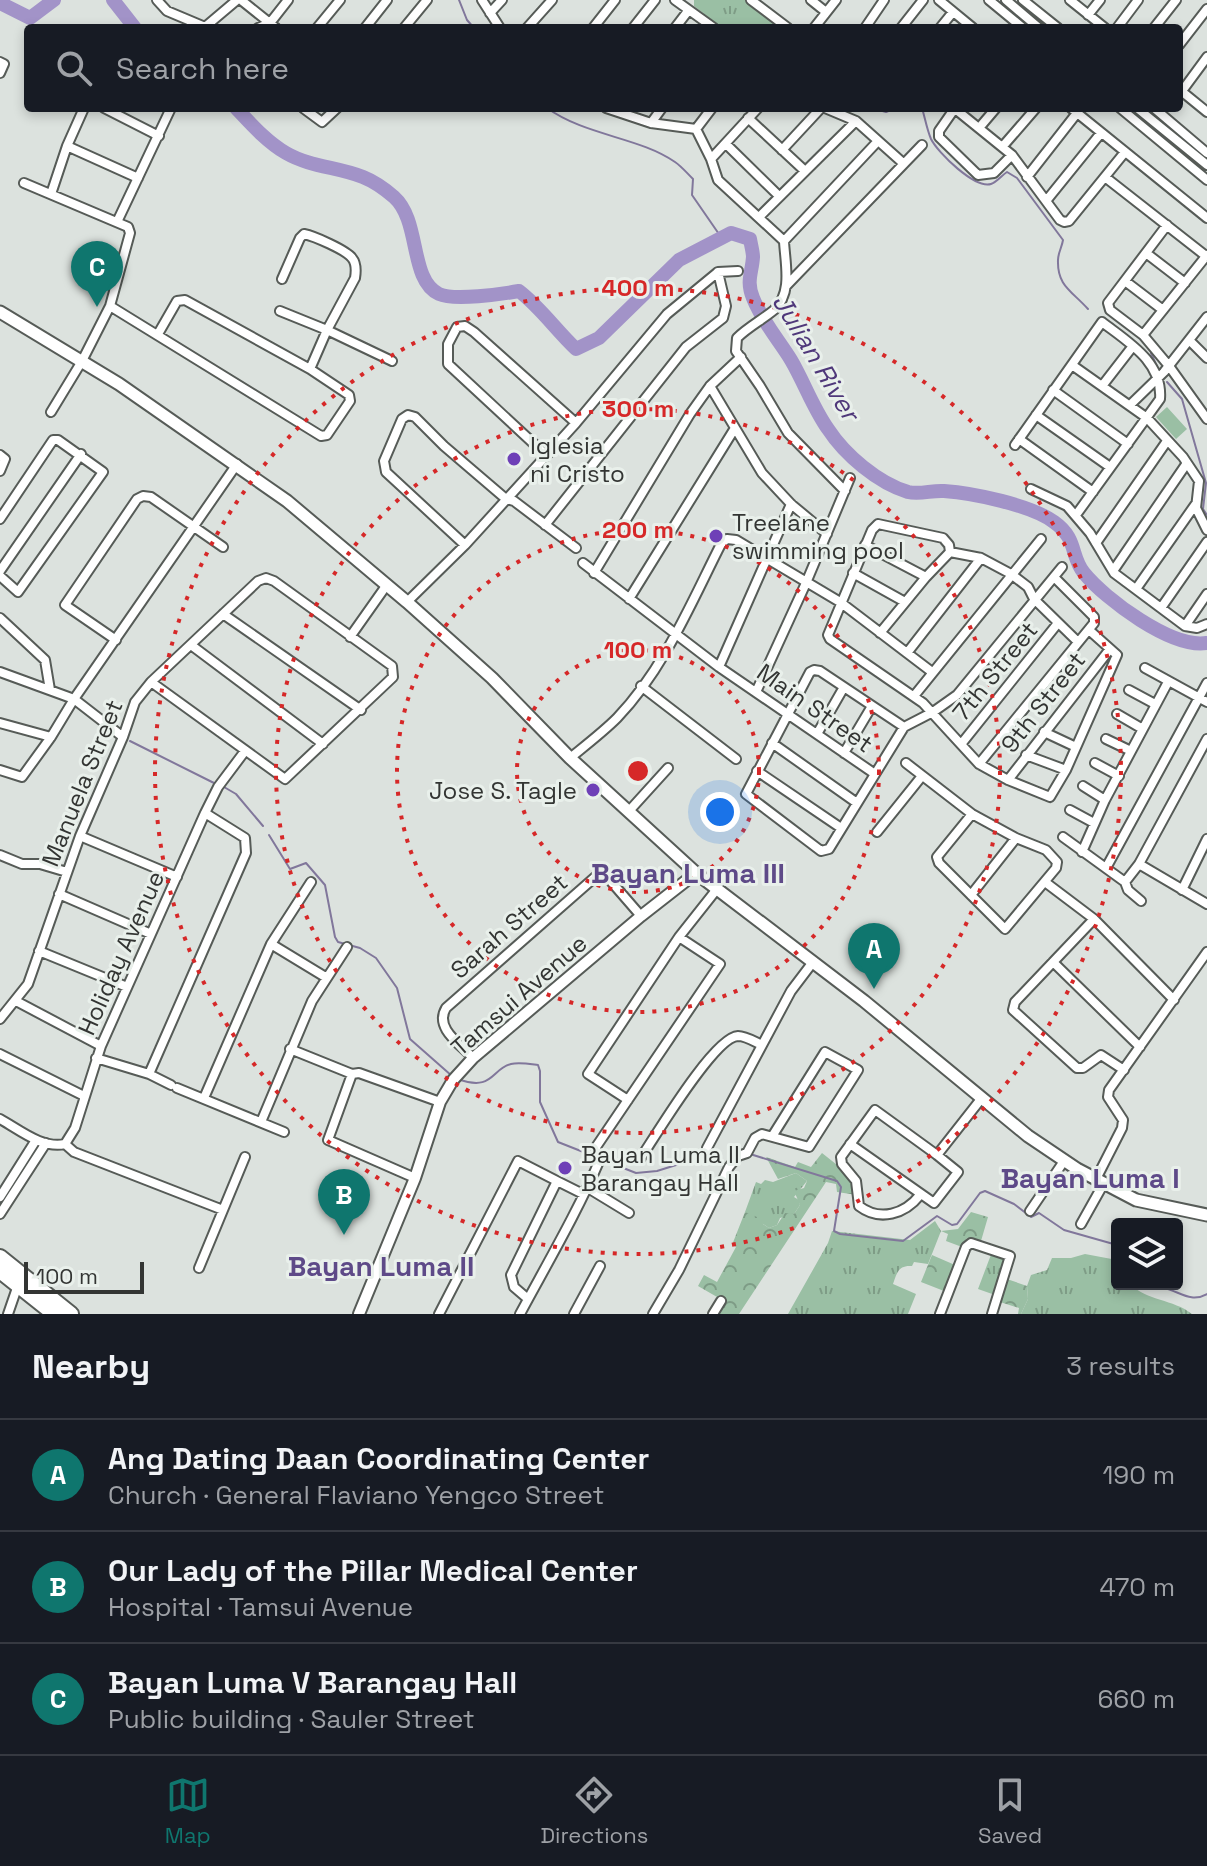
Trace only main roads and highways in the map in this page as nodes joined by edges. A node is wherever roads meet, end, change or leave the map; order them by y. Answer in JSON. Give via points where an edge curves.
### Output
{"nodes":[{"id":1,"x":0,"y":312,"type":"edge"},
{"id":2,"x":1207,"y":1215,"type":"edge"},
{"id":3,"x":0,"y":1257,"type":"edge"},
{"id":4,"x":0,"y":1271,"type":"edge"},
{"id":5,"x":20,"y":1280,"type":"junction"},
{"id":6,"x":54,"y":1314,"type":"edge"},
{"id":7,"x":71,"y":1314,"type":"edge"}],
"edges":[{"from":1,"to":2,"type":"main road","via":[[237,464],[324,531],[696,873],[1028,1136],[1136,1200]]},
{"from":3,"to":5,"type":"highway"},
{"from":4,"to":5,"type":"highway"},
{"from":5,"to":6,"type":"highway"},
{"from":5,"to":7,"type":"highway"}]}
